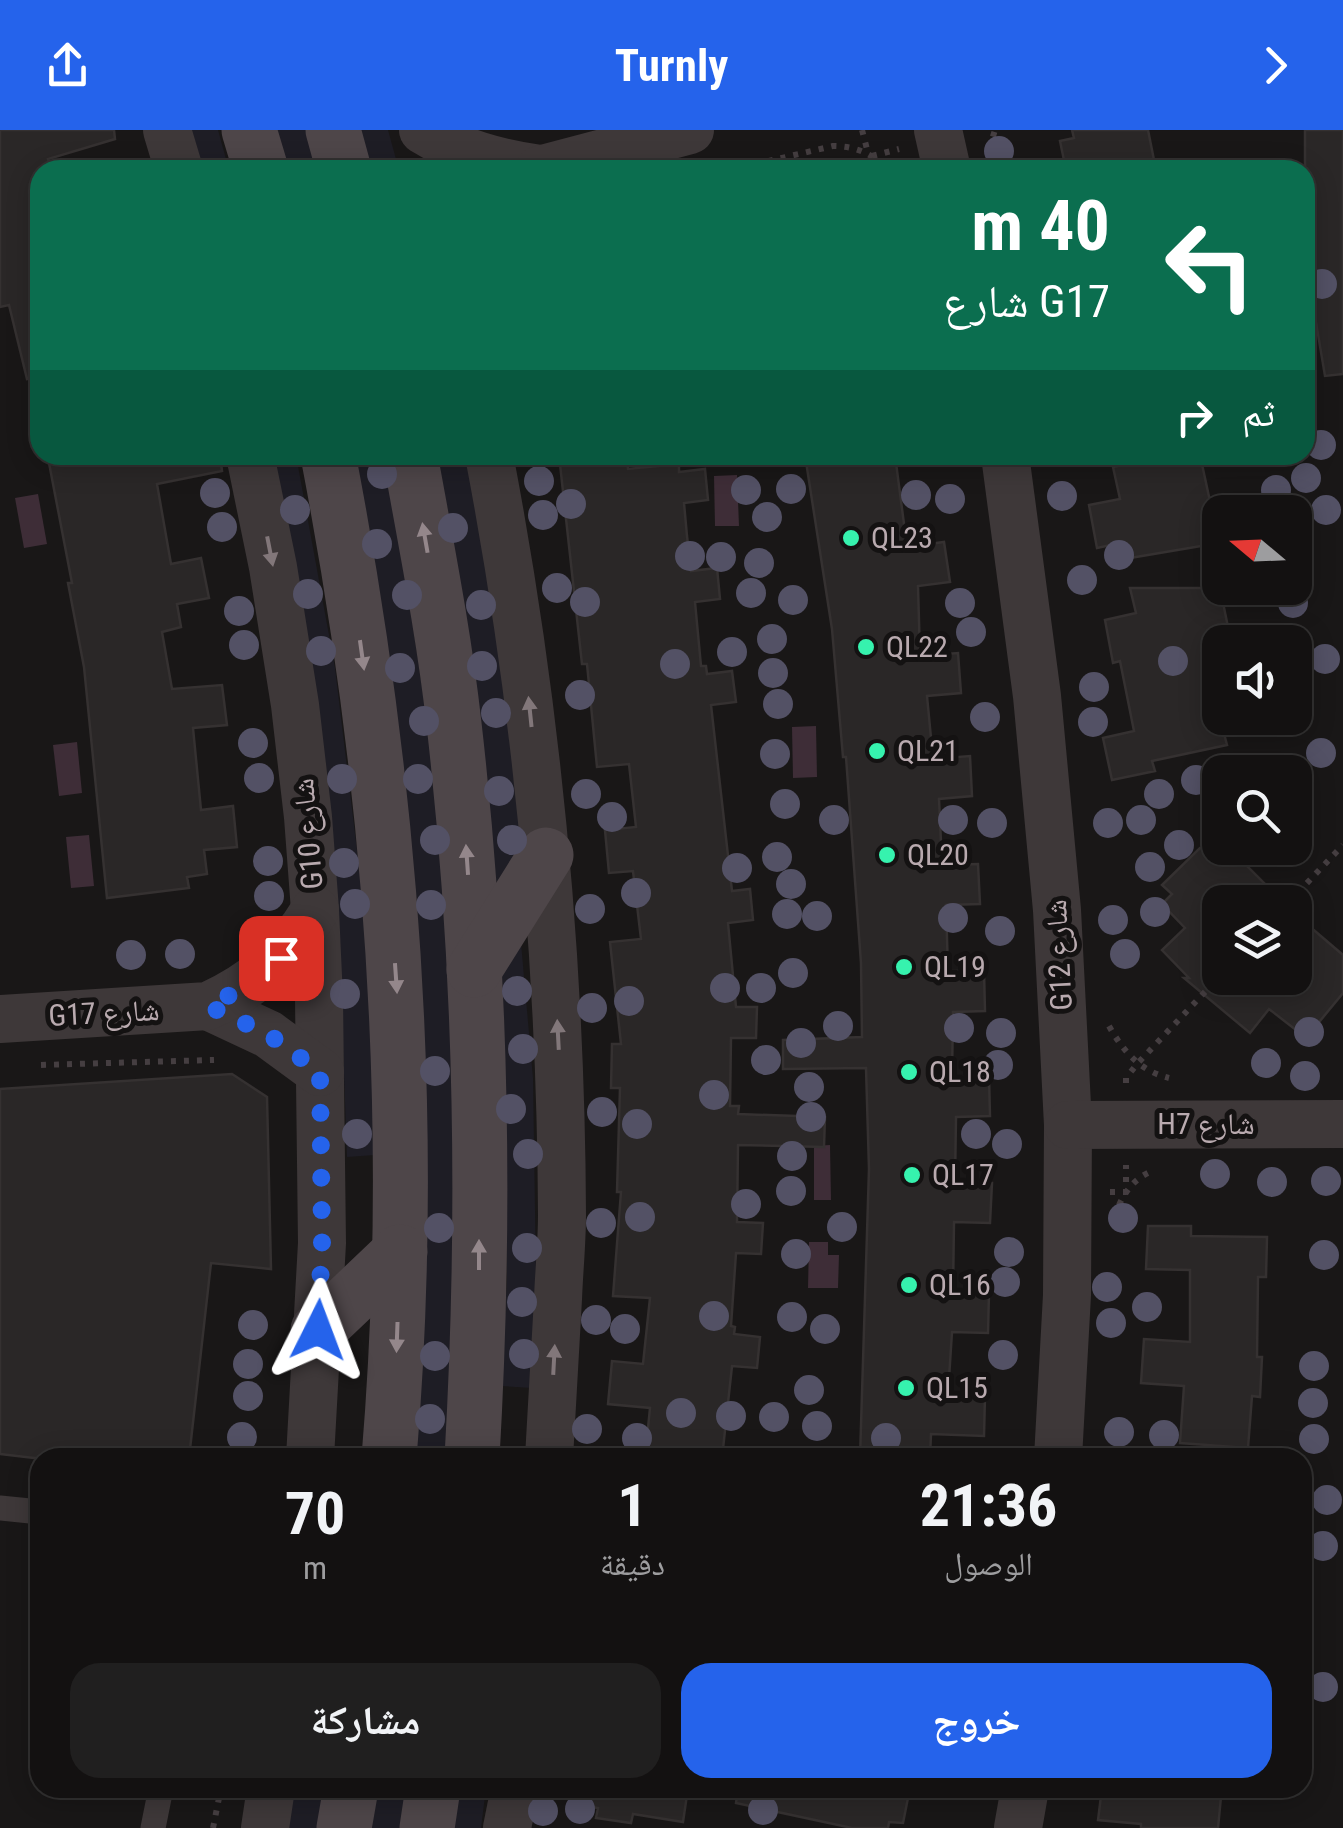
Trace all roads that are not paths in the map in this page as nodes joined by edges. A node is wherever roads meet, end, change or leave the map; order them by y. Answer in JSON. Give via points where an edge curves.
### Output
{"nodes":[{"id":1,"x":167,"y":130,"type":"edge"},
{"id":2,"x":249,"y":130,"type":"edge"},
{"id":3,"x":333,"y":130,"type":"edge"},
{"id":4,"x":412,"y":130,"type":"edge"},
{"id":5,"x":424,"y":130,"type":"edge"},
{"id":6,"x":690,"y":130,"type":"edge"},
{"id":7,"x":938,"y":130,"type":"edge"},
{"id":8,"x":176,"y":160,"type":"edge"},
{"id":9,"x":258,"y":160,"type":"edge"},
{"id":10,"x":341,"y":160,"type":"edge"},
{"id":11,"x":421,"y":160,"type":"edge"},
{"id":12,"x":490,"y":160,"type":"edge"},
{"id":13,"x":577,"y":160,"type":"edge"},
{"id":14,"x":945,"y":160,"type":"edge"},
{"id":15,"x":252,"y":465,"type":"edge"},
{"id":16,"x":330,"y":465,"type":"edge"},
{"id":17,"x":412,"y":465,"type":"edge"},
{"id":18,"x":491,"y":465,"type":"edge"},
{"id":19,"x":1005,"y":465,"type":"edge"},
{"id":20,"x":546,"y":855,"type":"junction"},
{"id":21,"x":315,"y":910,"type":"junction"},
{"id":22,"x":474,"y":970,"type":"junction"},
{"id":23,"x":208,"y":1006,"type":"junction"},
{"id":24,"x":0,"y":1019,"type":"edge"},
{"id":25,"x":320,"y":1072,"type":"junction"},
{"id":26,"x":1343,"y":1124,"type":"edge"},
{"id":27,"x":1068,"y":1125,"type":"junction"},
{"id":28,"x":400,"y":1252,"type":"junction"},
{"id":29,"x":318,"y":1330,"type":"junction"},
{"id":30,"x":311,"y":1448,"type":"edge"},
{"id":31,"x":390,"y":1448,"type":"edge"},
{"id":32,"x":472,"y":1448,"type":"edge"},
{"id":33,"x":550,"y":1448,"type":"edge"},
{"id":34,"x":1059,"y":1448,"type":"edge"},
{"id":35,"x":0,"y":1508,"type":"edge"},
{"id":36,"x":30,"y":1511,"type":"edge"},
{"id":37,"x":159,"y":1798,"type":"edge"},
{"id":38,"x":349,"y":1798,"type":"edge"},
{"id":39,"x":432,"y":1798,"type":"edge"},
{"id":40,"x":512,"y":1798,"type":"edge"},
{"id":41,"x":1022,"y":1798,"type":"edge"},
{"id":42,"x":153,"y":1828,"type":"edge"},
{"id":43,"x":344,"y":1828,"type":"edge"},
{"id":44,"x":427,"y":1828,"type":"edge"},
{"id":45,"x":507,"y":1828,"type":"edge"},
{"id":46,"x":1018,"y":1828,"type":"edge"}],
"edges":[{"from":1,"to":8,"type":"street"},
{"from":2,"to":9,"type":"street"},
{"from":3,"to":10,"type":"street"},
{"from":4,"to":11,"type":"street"},
{"from":5,"to":12,"type":"street"},
{"from":6,"to":13,"type":"street"},
{"from":7,"to":14,"type":"street"},
{"from":15,"to":21,"type":"street","name":"G10 شارع","one_way":true,"via":[[295,705]]},
{"from":16,"to":28,"type":"street","one_way":true,"via":[[378,776],[396,984]]},
{"from":22,"to":17,"type":"street","one_way":true,"via":[[454,721]]},
{"from":20,"to":18,"type":"street","one_way":true},
{"from":19,"to":27,"type":"street","name":"G12 شارع","via":[[1038,696]]},
{"from":20,"to":22,"type":"street"},
{"from":33,"to":20,"type":"street","one_way":true,"via":[[562,1220]]},
{"from":21,"to":23,"type":"street","name":"G17 شارع","via":[[259,978]]},
{"from":21,"to":25,"type":"street","name":"G10 شارع"},
{"from":32,"to":22,"type":"street","one_way":true,"via":[[479,1296]]},
{"from":23,"to":24,"type":"street","name":"G17 شارع"},
{"from":23,"to":25,"type":"street","name":"G17 شارع","via":[[268,1034]]},
{"from":25,"to":29,"type":"street","name":"G10 شارع"},
{"from":26,"to":27,"type":"street","name":"H7 شارع"},
{"from":27,"to":34,"type":"street","name":"G12 شارع"},
{"from":28,"to":29,"type":"street"},
{"from":28,"to":31,"type":"street","one_way":true},
{"from":29,"to":30,"type":"street","name":"G10 شارع"},
{"from":35,"to":36,"type":"lane"},
{"from":37,"to":42,"type":"lane"},
{"from":38,"to":43,"type":"street"},
{"from":39,"to":44,"type":"street"},
{"from":40,"to":45,"type":"street"},
{"from":41,"to":46,"type":"street"}]}
